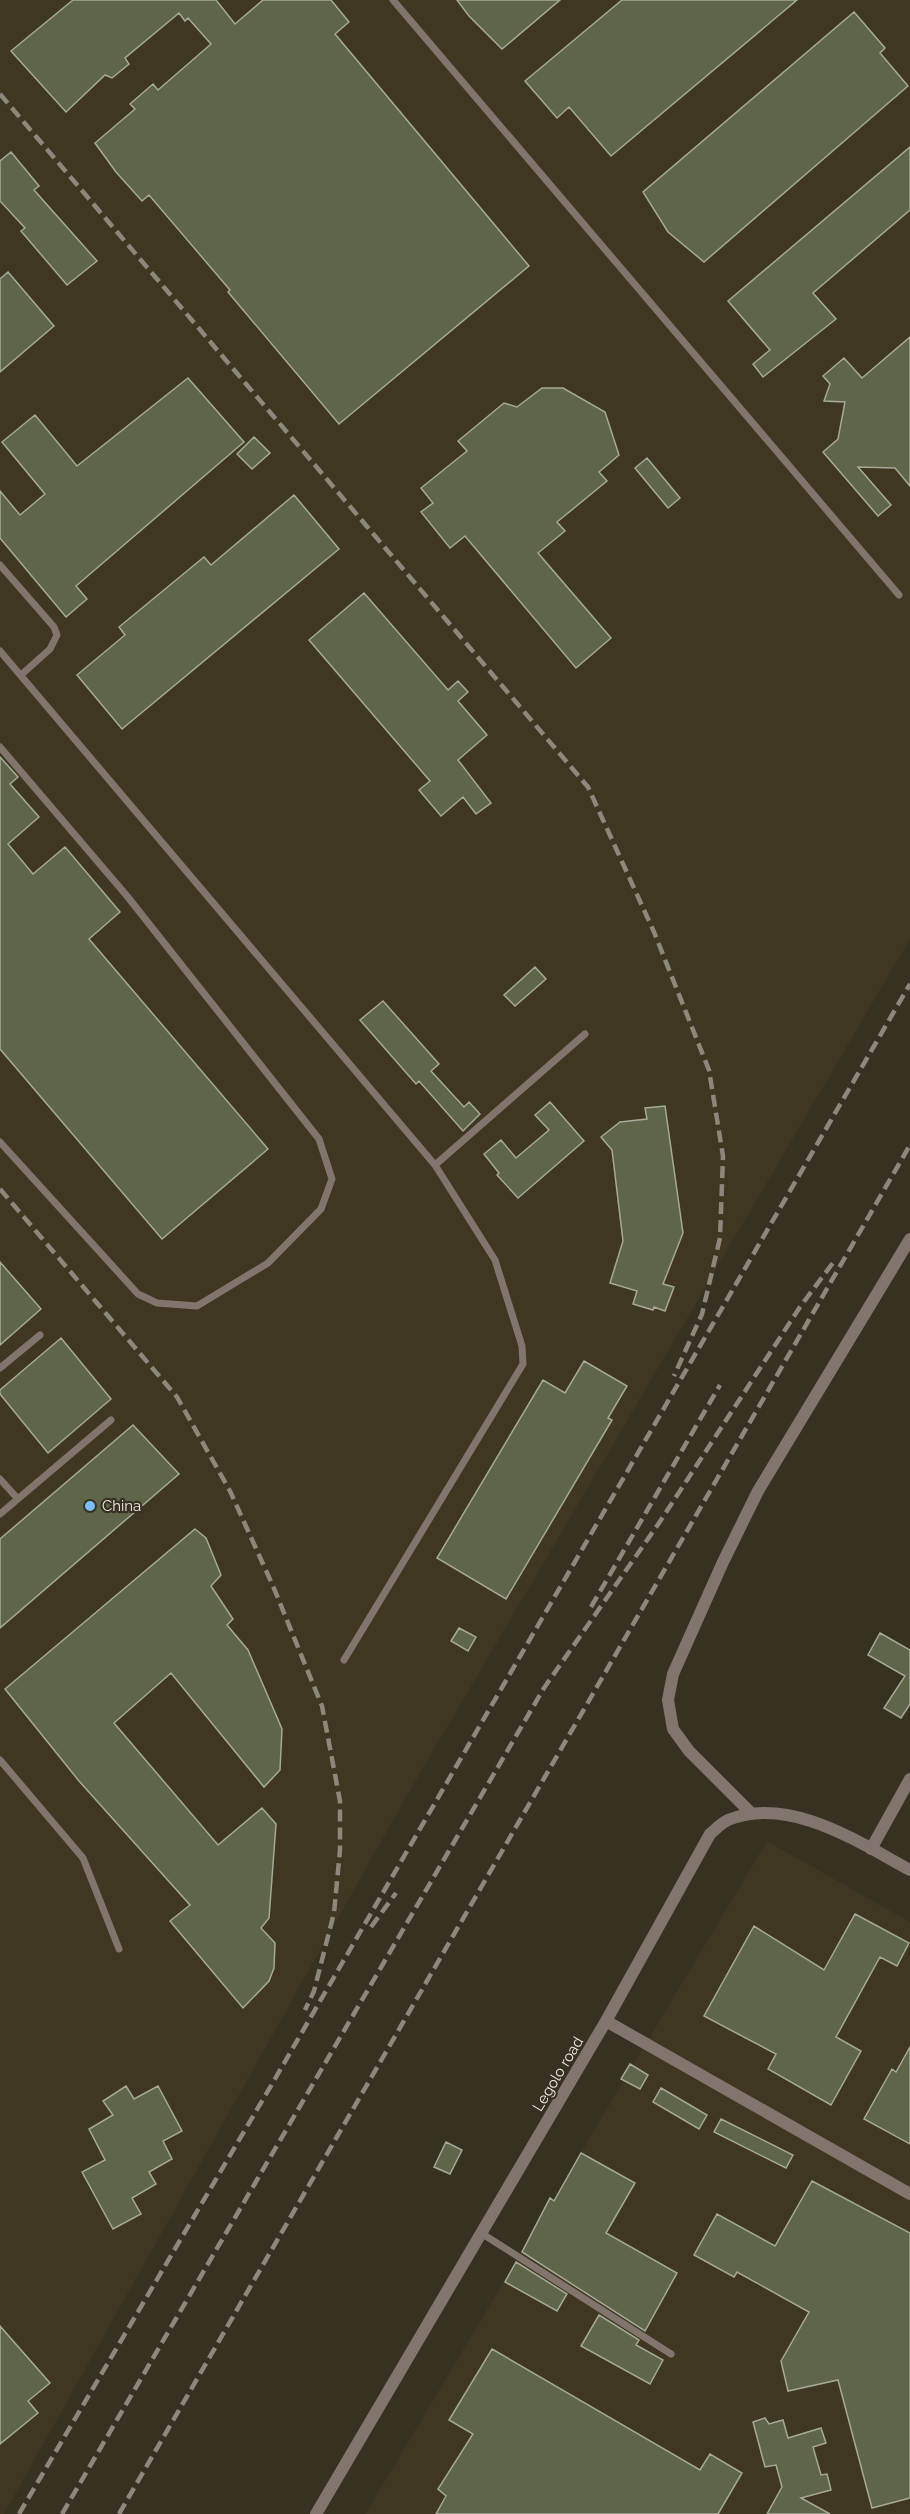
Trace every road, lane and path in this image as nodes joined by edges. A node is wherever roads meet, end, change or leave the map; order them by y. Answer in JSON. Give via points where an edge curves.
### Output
{"nodes":[{"id":1,"x":393,"y":0,"type":"edge"},
{"id":2,"x":0,"y":565,"type":"edge"},
{"id":3,"x":899,"y":595,"type":"dead end"},
{"id":4,"x":0,"y":651,"type":"edge"},
{"id":5,"x":21,"y":675,"type":"junction"},
{"id":6,"x":0,"y":747,"type":"edge"},
{"id":7,"x":585,"y":1035,"type":"dead end"},
{"id":8,"x":0,"y":1142,"type":"edge"},
{"id":9,"x":435,"y":1165,"type":"junction"},
{"id":10,"x":910,"y":1239,"type":"edge"},
{"id":11,"x":40,"y":1335,"type":"dead end"},
{"id":12,"x":0,"y":1368,"type":"edge"},
{"id":13,"x":111,"y":1420,"type":"dead end"},
{"id":14,"x":0,"y":1479,"type":"edge"},
{"id":15,"x":18,"y":1499,"type":"junction"},
{"id":16,"x":0,"y":1514,"type":"edge"},
{"id":17,"x":344,"y":1660,"type":"dead end"},
{"id":18,"x":0,"y":1760,"type":"edge"},
{"id":19,"x":910,"y":1779,"type":"edge"},
{"id":20,"x":751,"y":1813,"type":"junction"},
{"id":21,"x":871,"y":1849,"type":"junction"},
{"id":22,"x":910,"y":1870,"type":"edge"},
{"id":23,"x":119,"y":1949,"type":"dead end"},
{"id":24,"x":606,"y":2021,"type":"junction"},
{"id":25,"x":910,"y":2194,"type":"edge"},
{"id":26,"x":481,"y":2233,"type":"junction"},
{"id":27,"x":670,"y":2354,"type":"dead end"},
{"id":28,"x":316,"y":2514,"type":"edge"}],
"edges":[{"from":1,"to":3,"type":"lane"},
{"from":2,"to":5,"type":"lane","via":[[57,635],[50,649]]},
{"from":4,"to":5,"type":"lane"},
{"from":5,"to":9,"type":"lane"},
{"from":6,"to":8,"type":"lane","via":[[127,896],[319,1139],[332,1179],[321,1209],[268,1263],[197,1306],[157,1304],[138,1293]]},
{"from":7,"to":9,"type":"lane"},
{"from":9,"to":17,"type":"lane","via":[[495,1260],[522,1346],[523,1364]]},
{"from":10,"to":20,"type":"street","via":[[758,1491],[673,1674],[668,1700],[673,1729],[689,1751]]},
{"from":11,"to":12,"type":"lane"},
{"from":13,"to":15,"type":"lane"},
{"from":14,"to":15,"type":"lane"},
{"from":15,"to":16,"type":"lane"},
{"from":18,"to":23,"type":"lane","via":[[84,1858]]},
{"from":19,"to":21,"type":"street"},
{"from":20,"to":21,"type":"street","name":"Legolo road","via":[[780,1813],[822,1826]]},
{"from":20,"to":24,"type":"street","name":"Legolo road","via":[[726,1821],[710,1834]]},
{"from":21,"to":22,"type":"street","name":"Legolo road"},
{"from":24,"to":25,"type":"street"},
{"from":24,"to":26,"type":"street","name":"Legolo road"},
{"from":26,"to":27,"type":"lane"},
{"from":26,"to":28,"type":"street","name":"Legolo road"}]}
